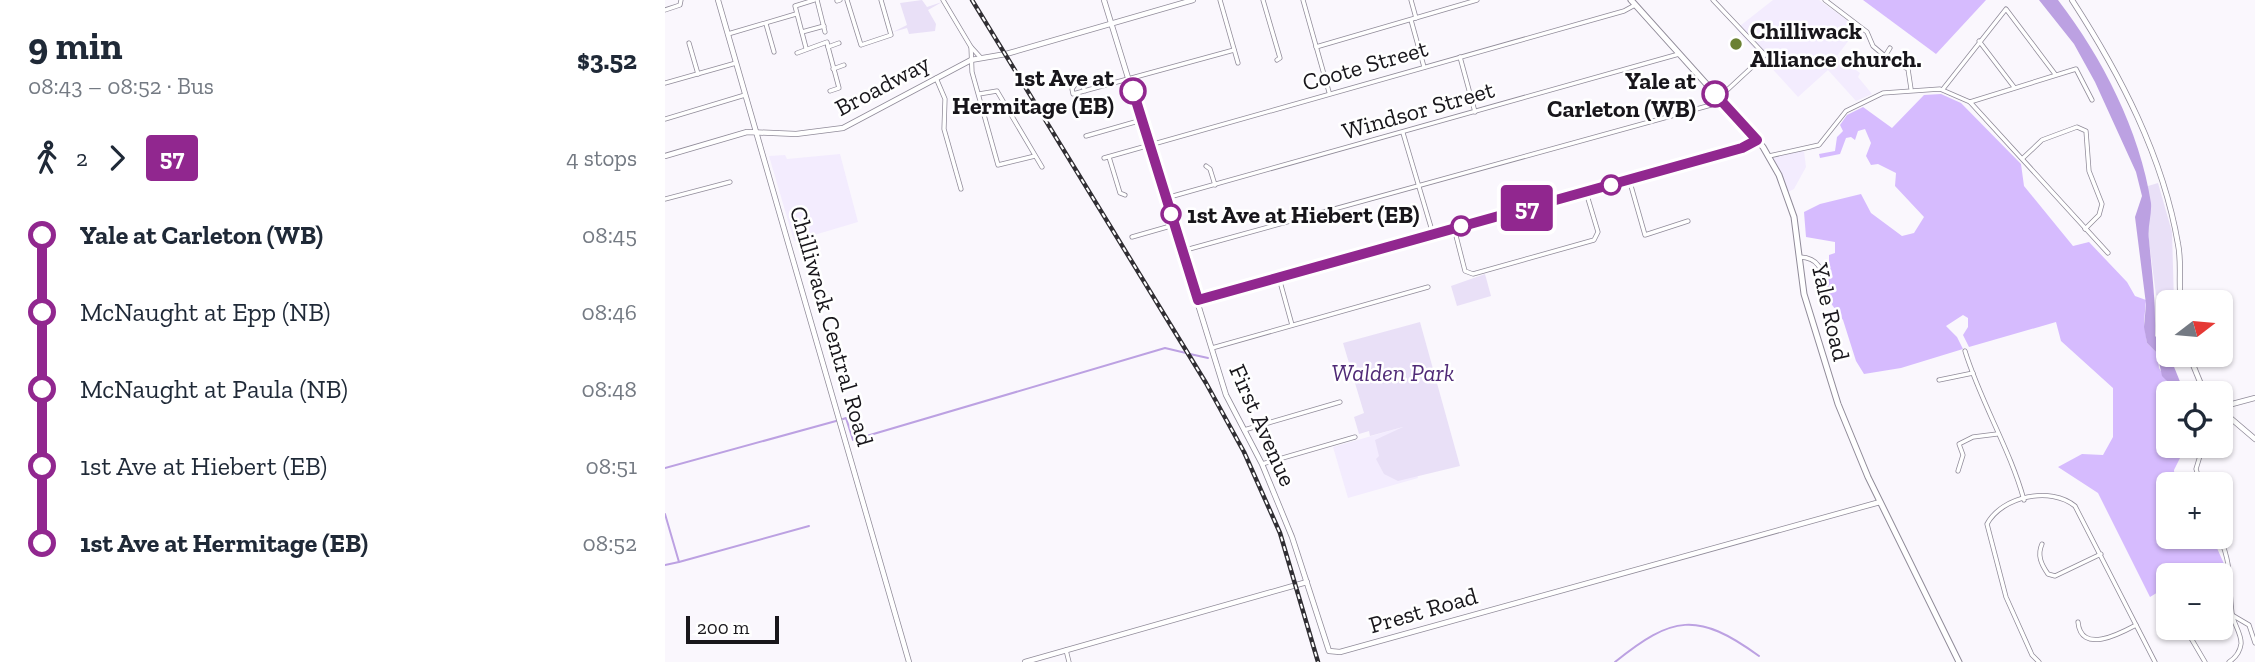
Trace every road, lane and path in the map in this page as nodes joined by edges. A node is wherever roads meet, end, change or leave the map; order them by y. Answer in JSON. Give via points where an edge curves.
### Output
{"nodes":[{"id":1,"x":681,"y":0,"type":"edge"},
{"id":2,"x":718,"y":0,"type":"edge"},
{"id":3,"x":816,"y":0,"type":"edge"},
{"id":4,"x":847,"y":0,"type":"edge"},
{"id":5,"x":881,"y":0,"type":"edge"},
{"id":6,"x":943,"y":0,"type":"edge"},
{"id":7,"x":1104,"y":0,"type":"edge"},
{"id":8,"x":1193,"y":0,"type":"edge"},
{"id":9,"x":1220,"y":0,"type":"edge"},
{"id":10,"x":1263,"y":0,"type":"edge"},
{"id":11,"x":1303,"y":0,"type":"edge"},
{"id":12,"x":1411,"y":0,"type":"edge"},
{"id":13,"x":1453,"y":0,"type":"edge"},
{"id":14,"x":1478,"y":0,"type":"edge"},
{"id":15,"x":1713,"y":0,"type":"edge"},
{"id":16,"x":1825,"y":0,"type":"edge"},
{"id":17,"x":2072,"y":0,"type":"edge"},
{"id":18,"x":1633,"y":2,"type":"edge"},
{"id":19,"x":1174,"y":3,"type":"edge"},
{"id":20,"x":1454,"y":6,"type":"junction"},
{"id":21,"x":665,"y":10,"type":"edge"},
{"id":22,"x":796,"y":14,"type":"junction"},
{"id":23,"x":1414,"y":19,"type":"junction"},
{"id":24,"x":766,"y":23,"type":"junction"},
{"id":25,"x":1112,"y":23,"type":"junction"},
{"id":26,"x":824,"y":26,"type":"junction"},
{"id":27,"x":802,"y":32,"type":"junction"},
{"id":28,"x":825,"y":32,"type":"dead end"},
{"id":29,"x":728,"y":34,"type":"junction"},
{"id":30,"x":1979,"y":41,"type":"junction"},
{"id":31,"x":689,"y":43,"type":"dead end"},
{"id":32,"x":839,"y":43,"type":"dead end"},
{"id":33,"x":828,"y":47,"type":"junction"},
{"id":34,"x":971,"y":47,"type":"junction"},
{"id":35,"x":1317,"y":47,"type":"junction"},
{"id":36,"x":806,"y":48,"type":"junction"},
{"id":37,"x":1890,"y":48,"type":"dead end"},
{"id":38,"x":1234,"y":50,"type":"junction"},
{"id":39,"x":774,"y":52,"type":"dead end"},
{"id":40,"x":797,"y":53,"type":"dead end"},
{"id":41,"x":1679,"y":54,"type":"junction"},
{"id":42,"x":1885,"y":56,"type":"junction"},
{"id":43,"x":1460,"y":57,"type":"junction"},
{"id":44,"x":981,"y":58,"type":"junction"},
{"id":45,"x":971,"y":60,"type":"junction"},
{"id":46,"x":1277,"y":61,"type":"dead end"},
{"id":47,"x":738,"y":62,"type":"junction"},
{"id":48,"x":1238,"y":63,"type":"dead end"},
{"id":49,"x":960,"y":64,"type":"junction"},
{"id":50,"x":844,"y":65,"type":"dead end"},
{"id":51,"x":1424,"y":66,"type":"junction"},
{"id":52,"x":834,"y":69,"type":"junction"},
{"id":53,"x":971,"y":72,"type":"junction"},
{"id":54,"x":698,"y":74,"type":"junction"},
{"id":55,"x":2055,"y":74,"type":"junction"},
{"id":56,"x":936,"y":78,"type":"junction"},
{"id":57,"x":1129,"y":79,"type":"junction"},
{"id":58,"x":665,"y":83,"type":"edge"},
{"id":59,"x":2014,"y":87,"type":"junction"},
{"id":60,"x":1943,"y":89,"type":"junction"},
{"id":61,"x":1911,"y":90,"type":"junction"},
{"id":62,"x":830,"y":91,"type":"dead end"},
{"id":63,"x":1085,"y":91,"type":"dead end"},
{"id":64,"x":1329,"y":93,"type":"junction"},
{"id":65,"x":979,"y":94,"type":"junction"},
{"id":66,"x":747,"y":95,"type":"junction"},
{"id":67,"x":1719,"y":98,"type":"junction"},
{"id":68,"x":2092,"y":100,"type":"dead end"},
{"id":69,"x":1970,"y":102,"type":"junction"},
{"id":70,"x":1475,"y":112,"type":"junction"},
{"id":71,"x":665,"y":119,"type":"edge"},
{"id":72,"x":1142,"y":120,"type":"junction"},
{"id":73,"x":758,"y":132,"type":"junction"},
{"id":74,"x":1403,"y":132,"type":"junction"},
{"id":75,"x":769,"y":133,"type":"junction"},
{"id":76,"x":1086,"y":136,"type":"dead end"},
{"id":77,"x":1757,"y":140,"type":"junction"},
{"id":78,"x":761,"y":143,"type":"junction"},
{"id":79,"x":1149,"y":145,"type":"junction"},
{"id":80,"x":665,"y":156,"type":"edge"},
{"id":81,"x":1035,"y":156,"type":"junction"},
{"id":82,"x":1769,"y":156,"type":"junction"},
{"id":83,"x":2023,"y":158,"type":"junction"},
{"id":84,"x":1206,"y":166,"type":"dead end"},
{"id":85,"x":1042,"y":167,"type":"dead end"},
{"id":86,"x":1629,"y":179,"type":"junction"},
{"id":87,"x":730,"y":182,"type":"dead end"},
{"id":88,"x":1215,"y":185,"type":"junction"},
{"id":89,"x":1419,"y":186,"type":"junction"},
{"id":90,"x":961,"y":189,"type":"dead end"},
{"id":91,"x":1586,"y":192,"type":"junction"},
{"id":92,"x":1125,"y":195,"type":"dead end"},
{"id":93,"x":1166,"y":198,"type":"junction"},
{"id":94,"x":665,"y":199,"type":"edge"},
{"id":95,"x":1688,"y":221,"type":"dead end"},
{"id":96,"x":1174,"y":225,"type":"junction"},
{"id":97,"x":1454,"y":228,"type":"junction"},
{"id":98,"x":2085,"y":229,"type":"junction"},
{"id":99,"x":1433,"y":234,"type":"junction"},
{"id":100,"x":1132,"y":237,"type":"dead end"},
{"id":101,"x":1182,"y":251,"type":"junction"},
{"id":102,"x":2108,"y":253,"type":"dead end"},
{"id":103,"x":1800,"y":257,"type":"junction"},
{"id":104,"x":1279,"y":278,"type":"junction"},
{"id":105,"x":1429,"y":287,"type":"dead end"},
{"id":106,"x":2180,"y":290,"type":"edge"},
{"id":107,"x":1827,"y":295,"type":"dead end"},
{"id":108,"x":1198,"y":300,"type":"junction"},
{"id":109,"x":1292,"y":325,"type":"junction"},
{"id":110,"x":1212,"y":348,"type":"junction"},
{"id":111,"x":1965,"y":351,"type":"dead end"},
{"id":112,"x":1973,"y":373,"type":"junction"},
{"id":113,"x":1939,"y":380,"type":"dead end"},
{"id":114,"x":2255,"y":398,"type":"edge"},
{"id":115,"x":1340,"y":402,"type":"dead end"},
{"id":116,"x":2233,"y":405,"type":"edge"},
{"id":117,"x":2233,"y":420,"type":"edge"},
{"id":118,"x":1244,"y":430,"type":"junction"},
{"id":119,"x":1997,"y":434,"type":"junction"},
{"id":120,"x":1355,"y":437,"type":"dead end"},
{"id":121,"x":2255,"y":439,"type":"edge"},
{"id":122,"x":1262,"y":464,"type":"junction"},
{"id":123,"x":1958,"y":471,"type":"dead end"},
{"id":124,"x":2024,"y":500,"type":"junction"},
{"id":125,"x":1880,"y":502,"type":"junction"},
{"id":126,"x":2042,"y":544,"type":"dead end"},
{"id":127,"x":2101,"y":554,"type":"junction"},
{"id":128,"x":1307,"y":582,"type":"junction"},
{"id":129,"x":2233,"y":616,"type":"edge"},
{"id":130,"x":2233,"y":618,"type":"edge"},
{"id":131,"x":2078,"y":622,"type":"dead end"},
{"id":132,"x":2136,"y":625,"type":"junction"},
{"id":133,"x":2192,"y":640,"type":"edge"},
{"id":134,"x":2255,"y":643,"type":"edge"},
{"id":135,"x":1066,"y":650,"type":"junction"},
{"id":136,"x":909,"y":662,"type":"edge"},
{"id":137,"x":1025,"y":662,"type":"edge"},
{"id":138,"x":1069,"y":662,"type":"edge"},
{"id":139,"x":1959,"y":662,"type":"edge"},
{"id":140,"x":2039,"y":662,"type":"edge"},
{"id":141,"x":2155,"y":662,"type":"edge"},
{"id":142,"x":2204,"y":662,"type":"edge"},
{"id":143,"x":2229,"y":662,"type":"edge"}],
"edges":[{"from":1,"to":21,"type":"street","via":[[680,5]]},
{"from":2,"to":29,"type":"street","name":"Chilliwack Central Road"},
{"from":3,"to":22,"type":"street","via":[[795,6]]},
{"from":3,"to":26,"type":"street"},
{"from":4,"to":5,"type":"street","via":[[861,46],[891,35]]},
{"from":6,"to":34,"type":"street"},
{"from":7,"to":25,"type":"street","name":"First Avenue"},
{"from":8,"to":19,"type":"street","name":"Broadway"},
{"from":9,"to":38,"type":"street"},
{"from":10,"to":46,"type":"street","via":[[1280,58]]},
{"from":11,"to":35,"type":"street"},
{"from":12,"to":23,"type":"street"},
{"from":13,"to":20,"type":"street"},
{"from":14,"to":20,"type":"street"},
{"from":15,"to":67,"type":"street","via":[[1765,55]]},
{"from":16,"to":42,"type":"street","via":[[1867,32],[1873,46]]},
{"from":17,"to":106,"type":"street","via":[[2107,53],[2148,140],[2178,244]]},
{"from":18,"to":41,"type":"main road","name":"Yale Road"},
{"from":18,"to":43,"type":"street","name":"Coote Street","via":[[1624,11]]},
{"from":19,"to":25,"type":"street","name":"Broadway"},
{"from":20,"to":23,"type":"street"},
{"from":22,"to":24,"type":"street"},
{"from":22,"to":27,"type":"street"},
{"from":23,"to":35,"type":"street"},
{"from":23,"to":51,"type":"street"},
{"from":24,"to":29,"type":"street"},
{"from":24,"to":39,"type":"street"},
{"from":25,"to":44,"type":"street","name":"Broadway"},
{"from":25,"to":57,"type":"street","name":"First Avenue"},
{"from":26,"to":27,"type":"street"},
{"from":26,"to":28,"type":"street"},
{"from":27,"to":36,"type":"street"},
{"from":29,"to":47,"type":"street","name":"Chilliwack Central Road"},
{"from":30,"to":55,"type":"street","via":[[2006,9]]},
{"from":30,"to":59,"type":"street"},
{"from":30,"to":60,"type":"street"},
{"from":31,"to":54,"type":"street"},
{"from":32,"to":33,"type":"street"},
{"from":33,"to":36,"type":"street","via":[[827,42]]},
{"from":33,"to":52,"type":"street"},
{"from":34,"to":44,"type":"street"},
{"from":34,"to":45,"type":"street"},
{"from":35,"to":64,"type":"street"},
{"from":36,"to":40,"type":"street"},
{"from":37,"to":42,"type":"street"},
{"from":38,"to":48,"type":"street"},
{"from":38,"to":57,"type":"street"},
{"from":41,"to":67,"type":"main road","name":"Yale Road"},
{"from":41,"to":70,"type":"street","name":"Windsor Street"},
{"from":42,"to":61,"type":"street","via":[[1908,69]]},
{"from":43,"to":51,"type":"street","name":"Coote Street"},
{"from":43,"to":70,"type":"street"},
{"from":44,"to":45,"type":"street","name":"Broadway"},
{"from":45,"to":49,"type":"street","name":"Broadway"},
{"from":45,"to":53,"type":"street"},
{"from":47,"to":54,"type":"street"},
{"from":47,"to":66,"type":"street","name":"Chilliwack Central Road"},
{"from":49,"to":53,"type":"street"},
{"from":49,"to":56,"type":"street","name":"Broadway"},
{"from":50,"to":52,"type":"street"},
{"from":51,"to":64,"type":"street","name":"Coote Street"},
{"from":52,"to":62,"type":"street","via":[[839,88]]},
{"from":53,"to":65,"type":"street"},
{"from":54,"to":58,"type":"street"},
{"from":55,"to":59,"type":"street"},
{"from":55,"to":68,"type":"street","via":[[2076,69]]},
{"from":56,"to":75,"type":"street","name":"Broadway","via":[[843,128]]},
{"from":56,"to":90,"type":"street","via":[[945,99],[944,129]]},
{"from":57,"to":63,"type":"street"},
{"from":57,"to":72,"type":"street","name":"First Avenue"},
{"from":59,"to":69,"type":"street"},
{"from":60,"to":61,"type":"street"},
{"from":60,"to":69,"type":"street"},
{"from":61,"to":82,"type":"street","via":[[1883,93],[1846,111],[1819,145]]},
{"from":64,"to":79,"type":"street","name":"Coote Street"},
{"from":65,"to":81,"type":"street","via":[[997,91]]},
{"from":65,"to":81,"type":"street","via":[[998,165]]},
{"from":66,"to":71,"type":"street"},
{"from":66,"to":73,"type":"street","name":"Chilliwack Central Road"},
{"from":67,"to":77,"type":"main road","name":"Yale Road"},
{"from":67,"to":89,"type":"street","via":[[1711,105]]},
{"from":69,"to":83,"type":"street"},
{"from":70,"to":74,"type":"street","name":"Windsor Street"},
{"from":72,"to":76,"type":"street"},
{"from":72,"to":79,"type":"street","name":"First Avenue"},
{"from":73,"to":75,"type":"street","name":"Broadway"},
{"from":73,"to":78,"type":"street","name":"Chilliwack Central Road"},
{"from":73,"to":80,"type":"street","name":"Broadway"},
{"from":74,"to":88,"type":"street","name":"Windsor Street"},
{"from":74,"to":89,"type":"street"},
{"from":75,"to":78,"type":"street"},
{"from":77,"to":82,"type":"main road","name":"Yale Road"},
{"from":77,"to":86,"type":"street"},
{"from":78,"to":136,"type":"street","name":"Chilliwack Central Road"},
{"from":79,"to":92,"type":"street","name":"Coote Street","via":[[1107,157],[1120,193]]},
{"from":79,"to":93,"type":"street","name":"First Avenue"},
{"from":81,"to":85,"type":"street"},
{"from":82,"to":103,"type":"main road","name":"Yale Road","via":[[1794,217]]},
{"from":83,"to":98,"type":"street"},
{"from":83,"to":98,"type":"street","via":[[2042,140],[2077,127],[2086,131],[2089,171],[2102,204],[2099,215]]},
{"from":84,"to":88,"type":"street"},
{"from":86,"to":91,"type":"street"},
{"from":86,"to":95,"type":"street","via":[[1645,235]]},
{"from":87,"to":94,"type":"street"},
{"from":88,"to":93,"type":"street","name":"Windsor Street"},
{"from":89,"to":99,"type":"street"},
{"from":89,"to":101,"type":"street"},
{"from":91,"to":97,"type":"street"},
{"from":91,"to":97,"type":"street","via":[[1598,232],[1594,240],[1485,271],[1465,271]]},
{"from":93,"to":96,"type":"street","name":"First Avenue"},
{"from":96,"to":100,"type":"street"},
{"from":96,"to":101,"type":"street","name":"First Avenue"},
{"from":97,"to":99,"type":"street"},
{"from":98,"to":102,"type":"street"},
{"from":99,"to":104,"type":"street"},
{"from":101,"to":108,"type":"street","name":"First Avenue"},
{"from":103,"to":107,"type":"street","via":[[1814,260],[1822,269]]},
{"from":103,"to":125,"type":"main road","name":"Yale Road","via":[[1804,294],[1831,384]]},
{"from":104,"to":108,"type":"street"},
{"from":104,"to":109,"type":"street"},
{"from":105,"to":109,"type":"street"},
{"from":108,"to":110,"type":"street","name":"First Avenue"},
{"from":109,"to":110,"type":"street"},
{"from":110,"to":118,"type":"street","name":"First Avenue","via":[[1226,395]]},
{"from":111,"to":112,"type":"street"},
{"from":112,"to":113,"type":"street"},
{"from":112,"to":119,"type":"street"},
{"from":114,"to":116,"type":"street"},
{"from":115,"to":118,"type":"street"},
{"from":117,"to":121,"type":"street"},
{"from":118,"to":122,"type":"street","name":"First Avenue"},
{"from":119,"to":123,"type":"street","via":[[1959,444],[1963,455]]},
{"from":119,"to":124,"type":"street"},
{"from":120,"to":122,"type":"street"},
{"from":122,"to":128,"type":"street","name":"First Avenue"},
{"from":124,"to":127,"type":"street","via":[[2047,494],[2063,496],[2075,506]]},
{"from":124,"to":140,"type":"street","via":[[1993,514],[1987,533],[2006,597]]},
{"from":125,"to":128,"type":"street","name":"Prest Road","via":[[1336,653],[1324,642]]},
{"from":125,"to":139,"type":"main road","name":"Yale Road"},
{"from":126,"to":127,"type":"street","via":[[2042,566],[2055,576]]},
{"from":127,"to":132,"type":"street"},
{"from":128,"to":135,"type":"street"},
{"from":129,"to":134,"type":"street","via":[[2249,625]]},
{"from":130,"to":143,"type":"street","via":[[2241,642]]},
{"from":131,"to":132,"type":"street","via":[[2082,632],[2099,640]]},
{"from":132,"to":141,"type":"street"},
{"from":133,"to":142,"type":"street"},
{"from":135,"to":137,"type":"street"},
{"from":135,"to":138,"type":"street"}]}
